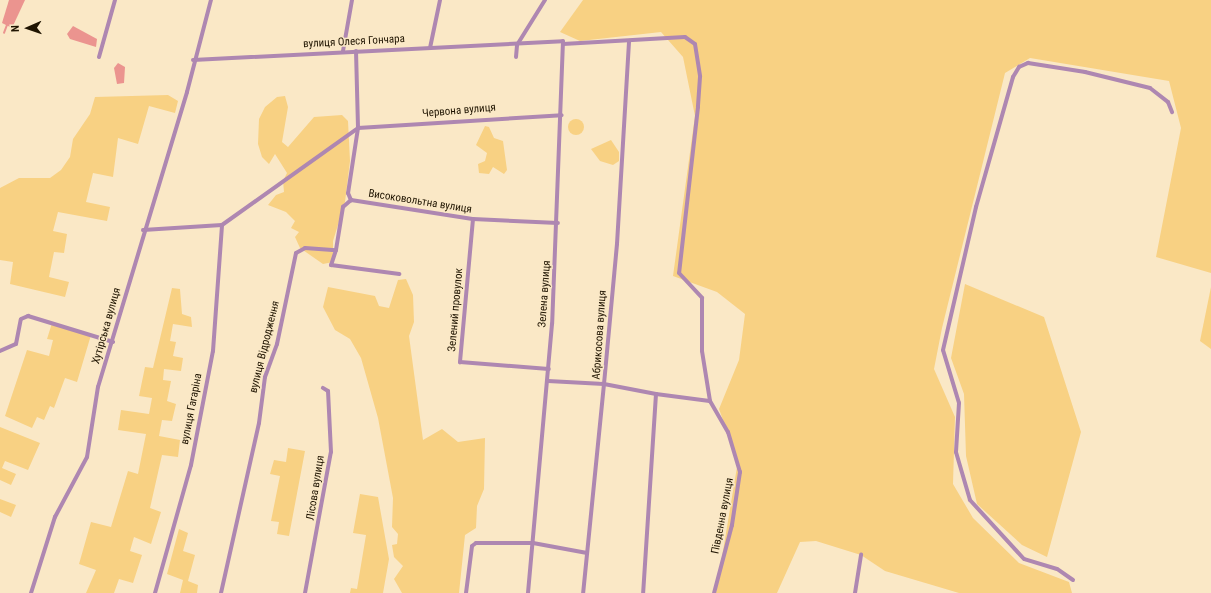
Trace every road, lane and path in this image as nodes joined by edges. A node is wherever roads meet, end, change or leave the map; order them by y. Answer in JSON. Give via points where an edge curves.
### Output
{"nodes":[{"id":1,"x":115,"y":0,"type":"edge"},
{"id":2,"x":211,"y":0,"type":"edge"},
{"id":3,"x":352,"y":0,"type":"edge"},
{"id":4,"x":440,"y":0,"type":"edge"},
{"id":5,"x":545,"y":0,"type":"edge"},
{"id":6,"x":524,"y":36,"type":"junction"},
{"id":7,"x":629,"y":42,"type":"junction"},
{"id":8,"x":526,"y":44,"type":"junction"},
{"id":9,"x":563,"y":44,"type":"junction"},
{"id":10,"x":517,"y":45,"type":"junction"},
{"id":11,"x":430,"y":48,"type":"junction"},
{"id":12,"x":343,"y":51,"type":"junction"},
{"id":13,"x":356,"y":51,"type":"junction"},
{"id":14,"x":98,"y":57,"type":"dead end"},
{"id":15,"x":516,"y":57,"type":"dead end"},
{"id":16,"x":193,"y":60,"type":"junction"},
{"id":17,"x":1172,"y":112,"type":"dead end"},
{"id":18,"x":562,"y":115,"type":"junction"},
{"id":19,"x":358,"y":128,"type":"junction"},
{"id":20,"x":351,"y":200,"type":"junction"},
{"id":21,"x":473,"y":219,"type":"junction"},
{"id":22,"x":558,"y":224,"type":"junction"},
{"id":23,"x":222,"y":225,"type":"junction"},
{"id":24,"x":143,"y":230,"type":"junction"},
{"id":25,"x":336,"y":250,"type":"junction"},
{"id":26,"x":399,"y":274,"type":"dead end"},
{"id":27,"x":113,"y":342,"type":"junction"},
{"id":28,"x":0,"y":351,"type":"edge"},
{"id":29,"x":548,"y":368,"type":"junction"},
{"id":30,"x":548,"y":381,"type":"junction"},
{"id":31,"x":604,"y":384,"type":"junction"},
{"id":32,"x":323,"y":388,"type":"dead end"},
{"id":33,"x":656,"y":394,"type":"junction"},
{"id":34,"x":710,"y":401,"type":"junction"},
{"id":35,"x":533,"y":543,"type":"junction"},
{"id":36,"x":587,"y":553,"type":"junction"},
{"id":37,"x":861,"y":554,"type":"dead end"},
{"id":38,"x":1073,"y":580,"type":"dead end"},
{"id":39,"x":31,"y":593,"type":"edge"},
{"id":40,"x":155,"y":593,"type":"edge"},
{"id":41,"x":221,"y":593,"type":"edge"},
{"id":42,"x":305,"y":593,"type":"edge"},
{"id":43,"x":466,"y":593,"type":"edge"},
{"id":44,"x":528,"y":593,"type":"edge"},
{"id":45,"x":582,"y":593,"type":"edge"},
{"id":46,"x":643,"y":593,"type":"edge"},
{"id":47,"x":714,"y":593,"type":"edge"},
{"id":48,"x":855,"y":593,"type":"edge"}],
"edges":[{"from":1,"to":14,"type":"street"},
{"from":2,"to":16,"type":"street","name":"Хутірська вулиця"},
{"from":3,"to":12,"type":"street"},
{"from":4,"to":11,"type":"street"},
{"from":5,"to":6,"type":"street"},
{"from":6,"to":8,"type":"street"},
{"from":6,"to":10,"type":"street"},
{"from":7,"to":9,"type":"street"},
{"from":7,"to":31,"type":"street","name":"Абрикосова вулиця","via":[[625,132]]},
{"from":7,"to":34,"type":"street","via":[[685,37],[696,44],[700,77],[679,273],[702,298],[702,351]]},
{"from":8,"to":9,"type":"street"},
{"from":8,"to":10,"type":"street"},
{"from":9,"to":18,"type":"street","name":"Зелена вулиця"},
{"from":10,"to":11,"type":"street","name":"вулиця Олеся Гончара"},
{"from":10,"to":15,"type":"street"},
{"from":11,"to":13,"type":"street","name":"вулиця Олеся Гончара"},
{"from":12,"to":13,"type":"street","name":"вулиця Олеся Гончара"},
{"from":12,"to":16,"type":"street","name":"вулиця Олеся Гончара"},
{"from":13,"to":19,"type":"street"},
{"from":16,"to":24,"type":"street","name":"Хутірська вулиця","via":[[187,92]]},
{"from":17,"to":38,"type":"street","via":[[1168,102],[1150,88],[1085,72],[1028,63],[1019,67],[1013,77],[976,207],[945,344],[945,361],[959,403],[956,452],[970,500],[1024,558],[1057,569]]},
{"from":18,"to":19,"type":"street","name":"Червона вулиця"},
{"from":18,"to":22,"type":"street","name":"Зелена вулиця"},
{"from":19,"to":20,"type":"street","via":[[348,194]]},
{"from":19,"to":23,"type":"street"},
{"from":20,"to":21,"type":"street","name":"Високовольтна вулиця"},
{"from":20,"to":25,"type":"street","via":[[343,208]]},
{"from":21,"to":22,"type":"street","name":"Високовольтна вулиця"},
{"from":21,"to":29,"type":"street","name":"Зелений провулок","via":[[460,362]]},
{"from":22,"to":29,"type":"street","name":"Зелена вулиця"},
{"from":23,"to":24,"type":"street"},
{"from":23,"to":40,"type":"street","name":"вулиця Гагаріна","via":[[213,351],[191,465]]},
{"from":24,"to":27,"type":"street","name":"Хутірська вулиця"},
{"from":25,"to":26,"type":"street","via":[[331,265]]},
{"from":25,"to":41,"type":"street","name":"вулиця Відродження","via":[[305,248],[296,253],[277,344],[265,377],[258,422]]},
{"from":27,"to":28,"type":"street","via":[[28,316],[21,319],[16,344]]},
{"from":27,"to":39,"type":"street","name":"Хутірська вулиця","via":[[98,387],[87,457],[55,517]]},
{"from":29,"to":30,"type":"street","name":"Зелена вулиця"},
{"from":30,"to":31,"type":"street"},
{"from":30,"to":35,"type":"street","name":"Зелена вулиця"},
{"from":31,"to":33,"type":"street","name":"Абрикосова вулиця"},
{"from":31,"to":36,"type":"street"},
{"from":32,"to":42,"type":"street","name":"Лісова вулиця","via":[[328,391],[331,452]]},
{"from":33,"to":34,"type":"street","name":"Абрикосова вулиця"},
{"from":33,"to":46,"type":"street"},
{"from":34,"to":47,"type":"street","name":"Південна вулиця","via":[[728,432],[740,472],[732,525]]},
{"from":35,"to":36,"type":"street"},
{"from":35,"to":43,"type":"street","via":[[476,543],[472,546]]},
{"from":35,"to":44,"type":"street","name":"Зелена вулиця"},
{"from":36,"to":45,"type":"street"},
{"from":37,"to":48,"type":"street"}]}
